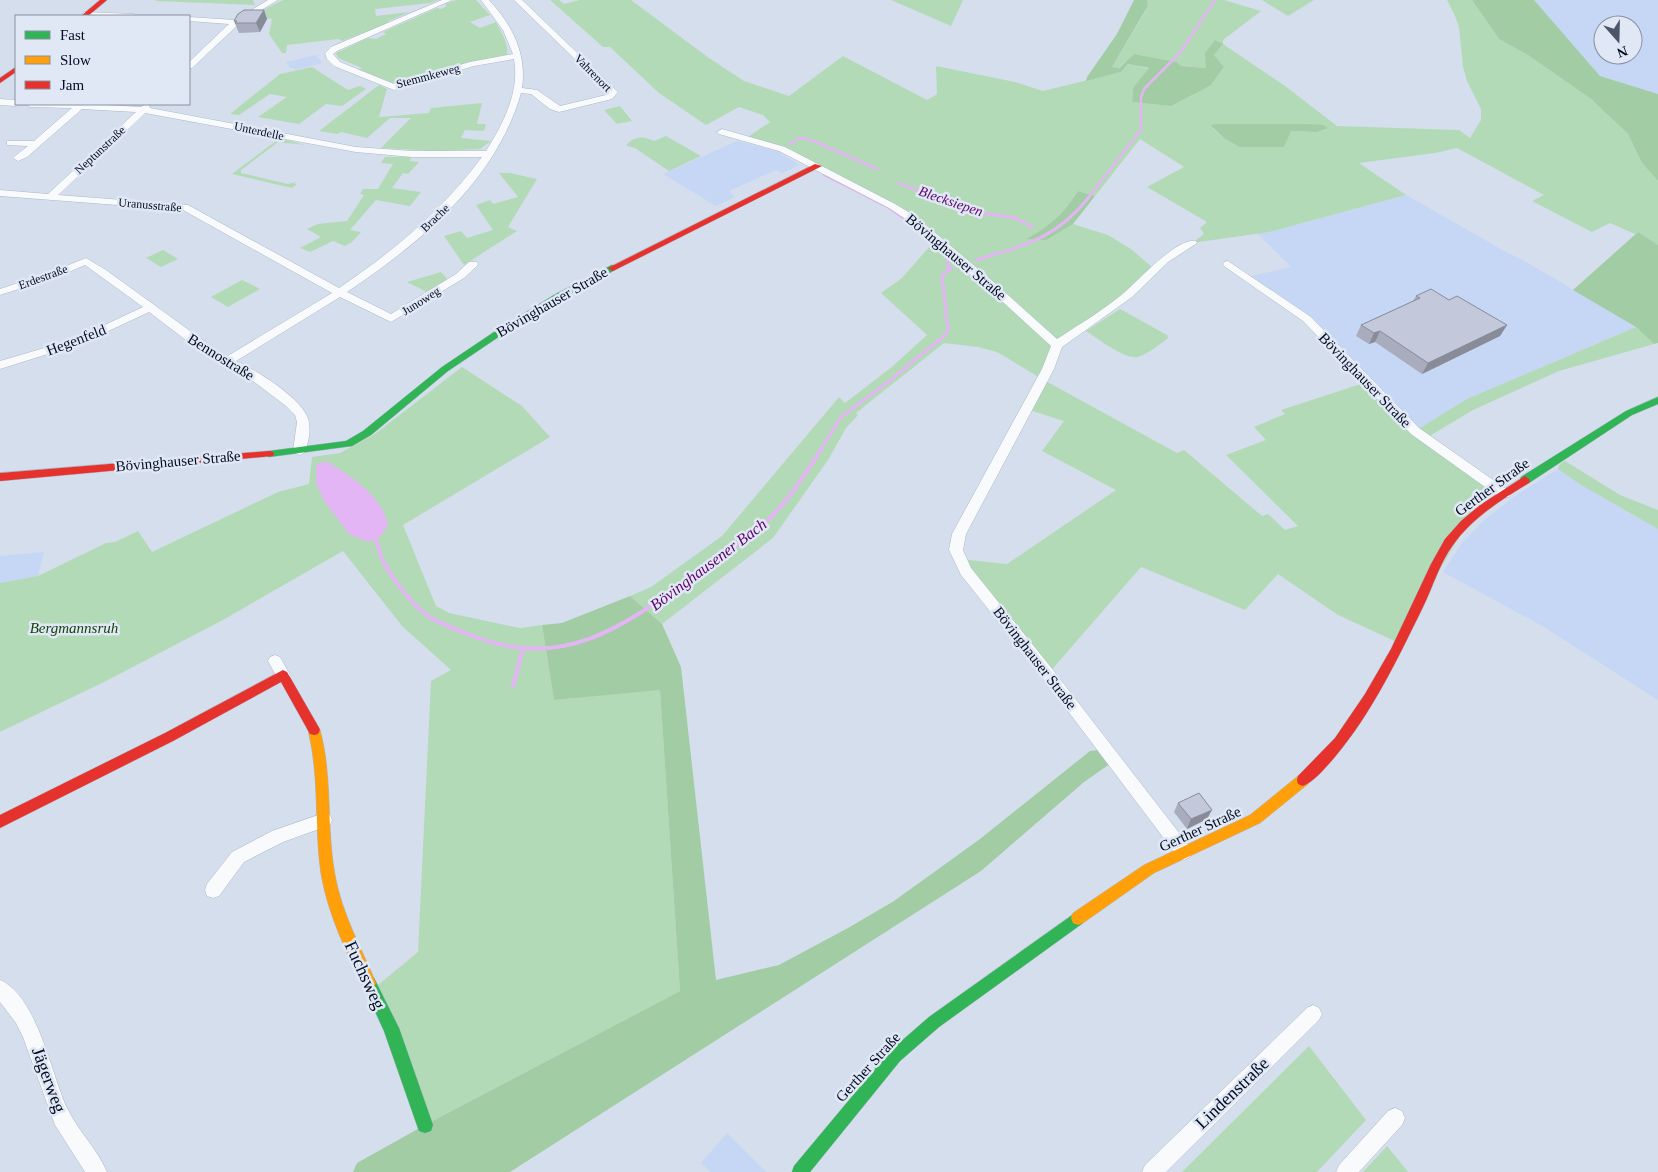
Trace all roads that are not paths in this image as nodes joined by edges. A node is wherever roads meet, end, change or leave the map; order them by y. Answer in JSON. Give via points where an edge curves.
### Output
{"nodes":[{"id":1,"x":104,"y":0,"type":"edge"},
{"id":2,"x":274,"y":0,"type":"edge"},
{"id":3,"x":448,"y":0,"type":"edge"},
{"id":4,"x":486,"y":0,"type":"edge"},
{"id":5,"x":518,"y":0,"type":"edge"},
{"id":6,"x":85,"y":15,"type":"edge"},
{"id":7,"x":190,"y":19,"type":"edge"},
{"id":8,"x":236,"y":22,"type":"junction"},
{"id":9,"x":517,"y":56,"type":"junction"},
{"id":10,"x":190,"y":65,"type":"edge"},
{"id":11,"x":15,"y":70,"type":"edge"},
{"id":12,"x":0,"y":82,"type":"edge"},
{"id":13,"x":518,"y":90,"type":"junction"},
{"id":14,"x":0,"y":102,"type":"edge"},
{"id":15,"x":15,"y":103,"type":"edge"},
{"id":16,"x":46,"y":105,"type":"edge"},
{"id":17,"x":79,"y":107,"type":"junction"},
{"id":18,"x":146,"y":107,"type":"edge"},
{"id":19,"x":722,"y":132,"type":"dead end"},
{"id":20,"x":10,"y":143,"type":"dead end"},
{"id":21,"x":36,"y":144,"type":"junction"},
{"id":22,"x":488,"y":154,"type":"junction"},
{"id":23,"x":18,"y":158,"type":"dead end"},
{"id":24,"x":818,"y":166,"type":"junction"},
{"id":25,"x":0,"y":193,"type":"edge"},
{"id":26,"x":50,"y":197,"type":"junction"},
{"id":27,"x":1192,"y":243,"type":"dead end"},
{"id":28,"x":86,"y":261,"type":"joint"},
{"id":29,"x":473,"y":264,"type":"dead end"},
{"id":30,"x":1228,"y":264,"type":"dead end"},
{"id":31,"x":0,"y":292,"type":"edge"},
{"id":32,"x":338,"y":292,"type":"junction"},
{"id":33,"x":149,"y":308,"type":"junction"},
{"id":34,"x":1057,"y":345,"type":"junction"},
{"id":35,"x":227,"y":362,"type":"junction"},
{"id":36,"x":0,"y":365,"type":"edge"},
{"id":37,"x":1658,"y":400,"type":"edge"},
{"id":38,"x":299,"y":451,"type":"junction"},
{"id":39,"x":0,"y":477,"type":"edge"},
{"id":40,"x":1504,"y":494,"type":"junction"},
{"id":41,"x":275,"y":661,"type":"dead end"},
{"id":42,"x":283,"y":675,"type":"junction"},
{"id":43,"x":324,"y":820,"type":"junction"},
{"id":44,"x":0,"y":822,"type":"edge"},
{"id":45,"x":1184,"y":852,"type":"junction"},
{"id":46,"x":213,"y":890,"type":"dead end"},
{"id":47,"x":0,"y":990,"type":"edge"},
{"id":48,"x":1313,"y":1014,"type":"dead end"},
{"id":49,"x":1395,"y":1118,"type":"dead end"},
{"id":50,"x":425,"y":1125,"type":"dead end"},
{"id":51,"x":97,"y":1172,"type":"edge"},
{"id":52,"x":800,"y":1172,"type":"edge"},
{"id":53,"x":1152,"y":1172,"type":"edge"},
{"id":54,"x":1346,"y":1172,"type":"edge"}],
"edges":[{"from":1,"to":6,"type":"street"},
{"from":2,"to":8,"type":"street"},
{"from":3,"to":9,"type":"street","name":"Stemmkeweg","via":[[334,49],[329,53],[330,57],[337,64],[394,87],[474,64]]},
{"from":4,"to":9,"type":"street","name":"Brache","via":[[506,25]]},
{"from":5,"to":13,"type":"street","name":"Vahrenort","via":[[614,92],[609,97],[559,110],[538,92]]},
{"from":7,"to":8,"type":"street"},
{"from":8,"to":10,"type":"street"},
{"from":9,"to":13,"type":"street","name":"Brache"},
{"from":11,"to":12,"type":"street"},
{"from":13,"to":22,"type":"street","name":"Brache","via":[[509,119]]},
{"from":14,"to":15,"type":"street"},
{"from":16,"to":17,"type":"street","name":"Unterdelle"},
{"from":17,"to":18,"type":"street","name":"Unterdelle"},
{"from":17,"to":21,"type":"street"},
{"from":18,"to":22,"type":"street","name":"Unterdelle","via":[[337,147],[397,153]]},
{"from":18,"to":26,"type":"street","name":"Neptunstraße"},
{"from":19,"to":24,"type":"street","via":[[782,148]]},
{"from":20,"to":21,"type":"street"},
{"from":21,"to":23,"type":"street"},
{"from":22,"to":32,"type":"street","name":"Brache","via":[[434,220],[398,251]]},
{"from":24,"to":34,"type":"street","name":"Bövinghauser Straße","via":[[911,218]]},
{"from":24,"to":38,"type":"street","name":"Bövinghauser Straße","via":[[543,305],[445,370],[367,433],[348,444]]},
{"from":25,"to":26,"type":"street","name":"Uranusstraße"},
{"from":26,"to":32,"type":"street","name":"Uranusstraße","via":[[185,207]]},
{"from":27,"to":34,"type":"street","via":[[1164,260],[1128,295]]},
{"from":28,"to":31,"type":"street","name":"Erdestraße"},
{"from":28,"to":33,"type":"street","name":"Bennostraße"},
{"from":29,"to":32,"type":"street","name":"Junoweg","via":[[460,276],[391,319]]},
{"from":30,"to":40,"type":"street","name":"Bövinghauser Straße","via":[[1307,319],[1416,432]]},
{"from":32,"to":35,"type":"street","name":"Brache"},
{"from":33,"to":35,"type":"street","name":"Bennostraße"},
{"from":33,"to":36,"type":"street","name":"Hegenfeld","via":[[79,341]]},
{"from":34,"to":45,"type":"street","name":"Bövinghauser Straße","via":[[1048,369],[959,534],[956,550],[966,570]]},
{"from":35,"to":38,"type":"street","name":"Bennostraße","via":[[244,370],[296,408],[303,426]]},
{"from":37,"to":40,"type":"street","name":"Gerther Straße","via":[[1620,418]]},
{"from":38,"to":39,"type":"street","name":"Bövinghauser Straße"},
{"from":40,"to":45,"type":"street","name":"Gerther Straße","via":[[1474,516],[1448,543],[1387,665],[1351,728],[1325,760],[1255,819]]},
{"from":41,"to":42,"type":"street","name":"Fuchsweg"},
{"from":42,"to":43,"type":"street","name":"Fuchsweg","via":[[316,731],[323,768]]},
{"from":42,"to":44,"type":"street"},
{"from":43,"to":46,"type":"street","via":[[278,836],[238,857]]},
{"from":43,"to":50,"type":"street","name":"Fuchsweg","via":[[333,898],[350,946],[391,1028]]},
{"from":45,"to":52,"type":"street","name":"Gerther Straße","via":[[1149,869],[1105,898],[934,1022],[895,1056]]},
{"from":47,"to":51,"type":"street","name":"Jägerweg","via":[[12,1001],[29,1028],[62,1118]]},
{"from":48,"to":53,"type":"street","name":"Lindenstraße"},
{"from":49,"to":54,"type":"street"}]}
